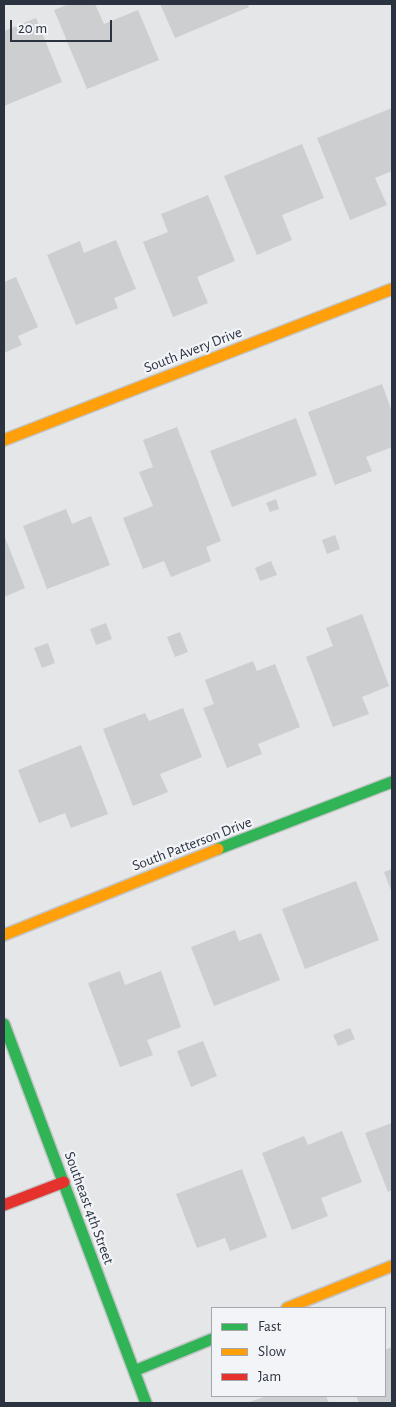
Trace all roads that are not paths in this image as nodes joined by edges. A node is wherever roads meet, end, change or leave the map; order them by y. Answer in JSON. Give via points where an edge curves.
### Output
{"nodes":[{"id":1,"x":392,"y":289,"type":"edge"},
{"id":2,"x":4,"y":440,"type":"edge"},
{"id":3,"x":392,"y":782,"type":"edge"},
{"id":4,"x":4,"y":934,"type":"edge"},
{"id":5,"x":4,"y":1024,"type":"edge"},
{"id":6,"x":64,"y":1182,"type":"junction"},
{"id":7,"x":4,"y":1205,"type":"edge"},
{"id":8,"x":392,"y":1266,"type":"edge"},
{"id":9,"x":290,"y":1307,"type":"edge"},
{"id":10,"x":211,"y":1339,"type":"edge"},
{"id":11,"x":134,"y":1371,"type":"junction"},
{"id":12,"x":146,"y":1403,"type":"edge"}],
"edges":[{"from":1,"to":2,"type":"street","name":"South Avery Drive"},
{"from":3,"to":4,"type":"street","name":"South Patterson Drive"},
{"from":5,"to":6,"type":"street","name":"Southeast 4th Street"},
{"from":6,"to":7,"type":"street"},
{"from":6,"to":11,"type":"street","name":"Southeast 4th Street"},
{"from":8,"to":9,"type":"street"},
{"from":10,"to":11,"type":"street"},
{"from":11,"to":12,"type":"street","name":"Southeast 4th Street"}]}
